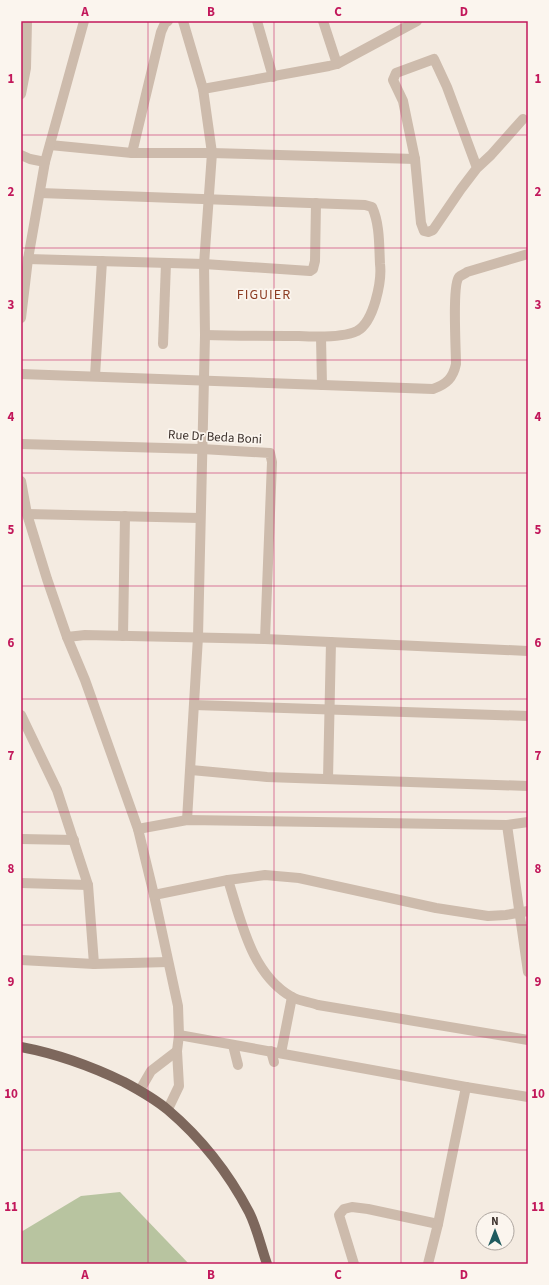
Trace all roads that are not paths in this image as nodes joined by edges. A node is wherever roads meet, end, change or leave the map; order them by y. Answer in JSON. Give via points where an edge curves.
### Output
{"nodes":[{"id":1,"x":27,"y":21,"type":"edge"},
{"id":2,"x":84,"y":21,"type":"edge"},
{"id":3,"x":168,"y":21,"type":"edge"},
{"id":4,"x":184,"y":21,"type":"edge"},
{"id":5,"x":257,"y":21,"type":"edge"},
{"id":6,"x":323,"y":21,"type":"edge"},
{"id":7,"x":417,"y":21,"type":"edge"},
{"id":8,"x":337,"y":64,"type":"junction"},
{"id":9,"x":273,"y":77,"type":"junction"},
{"id":10,"x":22,"y":81,"type":"edge"},
{"id":11,"x":203,"y":89,"type":"junction"},
{"id":12,"x":21,"y":94,"type":"edge"},
{"id":13,"x":523,"y":119,"type":"dead end"},
{"id":14,"x":50,"y":144,"type":"junction"},
{"id":15,"x":132,"y":153,"type":"junction"},
{"id":16,"x":212,"y":153,"type":"junction"},
{"id":17,"x":21,"y":155,"type":"edge"},
{"id":18,"x":415,"y":159,"type":"junction"},
{"id":19,"x":45,"y":162,"type":"junction"},
{"id":20,"x":477,"y":168,"type":"junction"},
{"id":21,"x":40,"y":193,"type":"junction"},
{"id":22,"x":209,"y":199,"type":"junction"},
{"id":23,"x":316,"y":203,"type":"junction"},
{"id":24,"x":528,"y":254,"type":"edge"},
{"id":25,"x":28,"y":259,"type":"junction"},
{"id":26,"x":102,"y":261,"type":"junction"},
{"id":27,"x":166,"y":262,"type":"junction"},
{"id":28,"x":204,"y":264,"type":"junction"},
{"id":29,"x":23,"y":282,"type":"edge"},
{"id":30,"x":21,"y":318,"type":"edge"},
{"id":31,"x":205,"y":335,"type":"junction"},
{"id":32,"x":321,"y":336,"type":"junction"},
{"id":33,"x":163,"y":344,"type":"dead end"},
{"id":34,"x":21,"y":374,"type":"edge"},
{"id":35,"x":95,"y":376,"type":"junction"},
{"id":36,"x":203,"y":381,"type":"junction"},
{"id":37,"x":322,"y":385,"type":"junction"},
{"id":38,"x":21,"y":444,"type":"edge"},
{"id":39,"x":202,"y":448,"type":"junction"},
{"id":40,"x":21,"y":481,"type":"edge"},
{"id":41,"x":27,"y":514,"type":"junction"},
{"id":42,"x":125,"y":516,"type":"junction"},
{"id":43,"x":200,"y":518,"type":"junction"},
{"id":44,"x":123,"y":636,"type":"junction"},
{"id":45,"x":67,"y":637,"type":"junction"},
{"id":46,"x":198,"y":637,"type":"junction"},
{"id":47,"x":265,"y":639,"type":"junction"},
{"id":48,"x":331,"y":642,"type":"junction"},
{"id":49,"x":528,"y":651,"type":"edge"},
{"id":50,"x":194,"y":705,"type":"junction"},
{"id":51,"x":330,"y":710,"type":"junction"},
{"id":52,"x":21,"y":715,"type":"edge"},
{"id":53,"x":528,"y":716,"type":"edge"},
{"id":54,"x":191,"y":770,"type":"junction"},
{"id":55,"x":328,"y":779,"type":"junction"},
{"id":56,"x":528,"y":786,"type":"edge"},
{"id":57,"x":187,"y":820,"type":"junction"},
{"id":58,"x":528,"y":822,"type":"edge"},
{"id":59,"x":507,"y":825,"type":"junction"},
{"id":60,"x":138,"y":829,"type":"junction"},
{"id":61,"x":21,"y":839,"type":"edge"},
{"id":62,"x":74,"y":840,"type":"junction"},
{"id":63,"x":228,"y":880,"type":"junction"},
{"id":64,"x":21,"y":883,"type":"edge"},
{"id":65,"x":88,"y":885,"type":"junction"},
{"id":66,"x":154,"y":895,"type":"junction"},
{"id":67,"x":524,"y":911,"type":"edge"},
{"id":68,"x":21,"y":960,"type":"edge"},
{"id":69,"x":168,"y":962,"type":"junction"},
{"id":70,"x":94,"y":964,"type":"junction"},
{"id":71,"x":528,"y":972,"type":"edge"},
{"id":72,"x":292,"y":997,"type":"junction"},
{"id":73,"x":179,"y":1035,"type":"junction"},
{"id":74,"x":528,"y":1040,"type":"edge"},
{"id":75,"x":233,"y":1044,"type":"junction"},
{"id":76,"x":21,"y":1047,"type":"edge"},
{"id":77,"x":177,"y":1051,"type":"junction"},
{"id":78,"x":276,"y":1052,"type":"junction"},
{"id":79,"x":274,"y":1062,"type":"dead end"},
{"id":80,"x":238,"y":1065,"type":"dead end"},
{"id":81,"x":466,"y":1087,"type":"junction"},
{"id":82,"x":140,"y":1090,"type":"junction"},
{"id":83,"x":528,"y":1096,"type":"edge"},
{"id":84,"x":168,"y":1109,"type":"junction"},
{"id":85,"x":438,"y":1224,"type":"junction"},
{"id":86,"x":267,"y":1264,"type":"edge"},
{"id":87,"x":354,"y":1264,"type":"edge"},
{"id":88,"x":428,"y":1264,"type":"edge"}],
"edges":[{"from":1,"to":10,"type":"street","via":[[26,68]]},
{"from":2,"to":14,"type":"street"},
{"from":3,"to":15,"type":"street","via":[[160,32]]},
{"from":4,"to":11,"type":"street"},
{"from":5,"to":9,"type":"street"},
{"from":6,"to":8,"type":"street"},
{"from":7,"to":8,"type":"street"},
{"from":8,"to":9,"type":"street"},
{"from":9,"to":11,"type":"street"},
{"from":10,"to":12,"type":"street"},
{"from":11,"to":16,"type":"street"},
{"from":13,"to":20,"type":"street"},
{"from":14,"to":15,"type":"street"},
{"from":14,"to":19,"type":"street"},
{"from":15,"to":16,"type":"street"},
{"from":16,"to":18,"type":"street"},
{"from":16,"to":22,"type":"street"},
{"from":17,"to":19,"type":"street"},
{"from":18,"to":20,"type":"street","via":[[421,223],[424,231],[428,232],[433,230]]},
{"from":18,"to":20,"type":"street","via":[[403,101],[393,77],[396,73],[434,59]]},
{"from":19,"to":21,"type":"street"},
{"from":21,"to":22,"type":"street"},
{"from":21,"to":25,"type":"street"},
{"from":22,"to":23,"type":"street"},
{"from":22,"to":28,"type":"street"},
{"from":23,"to":28,"type":"street","via":[[315,262],[310,271]]},
{"from":23,"to":32,"type":"street","via":[[372,207],[377,227],[381,275],[374,306],[358,331]]},
{"from":24,"to":37,"type":"street","via":[[468,272],[459,278],[455,301],[456,364],[454,373],[439,386],[433,388]]},
{"from":25,"to":26,"type":"street"},
{"from":25,"to":29,"type":"street"},
{"from":26,"to":27,"type":"street"},
{"from":26,"to":35,"type":"street"},
{"from":27,"to":28,"type":"street"},
{"from":27,"to":33,"type":"street"},
{"from":28,"to":31,"type":"street"},
{"from":29,"to":30,"type":"street"},
{"from":31,"to":32,"type":"street"},
{"from":31,"to":36,"type":"street"},
{"from":32,"to":37,"type":"street"},
{"from":34,"to":35,"type":"street"},
{"from":35,"to":36,"type":"street"},
{"from":36,"to":37,"type":"street"},
{"from":36,"to":39,"type":"street"},
{"from":38,"to":39,"type":"street","name":"Rue Dr Beda Boni"},
{"from":39,"to":43,"type":"street"},
{"from":39,"to":47,"type":"street","name":"Rue Dr Beda Boni","via":[[270,454],[272,462]]},
{"from":40,"to":41,"type":"street"},
{"from":41,"to":42,"type":"street"},
{"from":41,"to":45,"type":"street","via":[[46,579]]},
{"from":42,"to":43,"type":"street"},
{"from":42,"to":44,"type":"street"},
{"from":43,"to":46,"type":"street"},
{"from":44,"to":45,"type":"street"},
{"from":44,"to":46,"type":"street"},
{"from":45,"to":60,"type":"street"},
{"from":46,"to":47,"type":"street"},
{"from":46,"to":50,"type":"street"},
{"from":47,"to":48,"type":"street"},
{"from":48,"to":49,"type":"street"},
{"from":48,"to":51,"type":"street"},
{"from":50,"to":51,"type":"street"},
{"from":50,"to":54,"type":"street"},
{"from":51,"to":53,"type":"street"},
{"from":51,"to":55,"type":"street"},
{"from":52,"to":62,"type":"street","via":[[57,790]]},
{"from":54,"to":55,"type":"street","via":[[267,777]]},
{"from":54,"to":57,"type":"street"},
{"from":55,"to":56,"type":"street"},
{"from":57,"to":59,"type":"street"},
{"from":57,"to":60,"type":"street"},
{"from":58,"to":59,"type":"street"},
{"from":59,"to":67,"type":"street"},
{"from":60,"to":66,"type":"street"},
{"from":61,"to":62,"type":"street"},
{"from":62,"to":65,"type":"street"},
{"from":63,"to":66,"type":"street"},
{"from":63,"to":67,"type":"street","via":[[265,875],[299,878],[436,908],[488,916]]},
{"from":63,"to":72,"type":"street","via":[[250,946],[265,973]]},
{"from":64,"to":65,"type":"street"},
{"from":65,"to":70,"type":"street"},
{"from":66,"to":69,"type":"street"},
{"from":67,"to":71,"type":"street"},
{"from":68,"to":70,"type":"street"},
{"from":69,"to":70,"type":"street"},
{"from":69,"to":73,"type":"street","via":[[178,1006]]},
{"from":72,"to":74,"type":"street","via":[[318,1005]]},
{"from":72,"to":78,"type":"street"},
{"from":73,"to":75,"type":"street"},
{"from":73,"to":77,"type":"street"},
{"from":75,"to":78,"type":"street"},
{"from":75,"to":80,"type":"street"},
{"from":76,"to":82,"type":"main road","via":[[71,1059]]},
{"from":77,"to":82,"type":"street","via":[[151,1072]]},
{"from":77,"to":84,"type":"street","via":[[179,1086]]},
{"from":78,"to":79,"type":"street"},
{"from":78,"to":81,"type":"street"},
{"from":81,"to":83,"type":"street"},
{"from":81,"to":85,"type":"street"},
{"from":82,"to":84,"type":"main road"},
{"from":84,"to":86,"type":"main road","via":[[225,1171],[249,1213]]},
{"from":85,"to":87,"type":"street","via":[[368,1209],[344,1209],[339,1215]]},
{"from":85,"to":88,"type":"street"}]}
